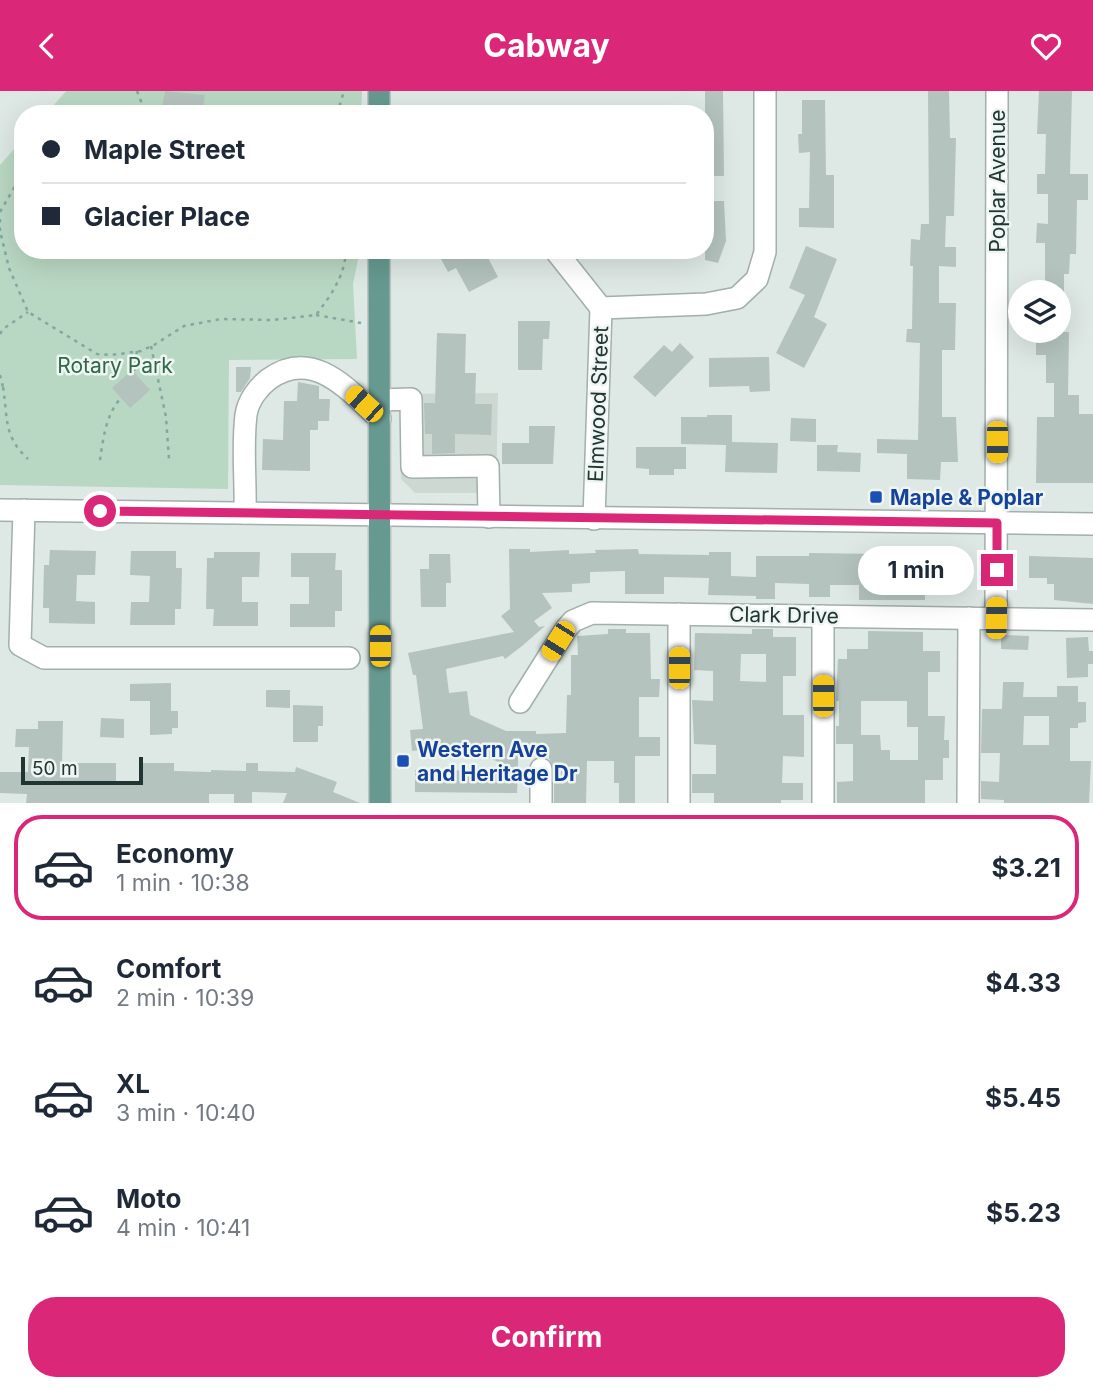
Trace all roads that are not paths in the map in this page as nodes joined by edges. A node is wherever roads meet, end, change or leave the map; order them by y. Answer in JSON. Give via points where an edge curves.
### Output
{"nodes":[{"id":1,"x":765,"y":91,"type":"edge"},
{"id":2,"x":997,"y":91,"type":"edge"},
{"id":3,"x":379,"y":259,"type":"edge"},
{"id":4,"x":562,"y":259,"type":"edge"},
{"id":5,"x":601,"y":308,"type":"junction"},
{"id":6,"x":380,"y":409,"type":"junction"},
{"id":7,"x":0,"y":510,"type":"edge"},
{"id":8,"x":24,"y":510,"type":"junction"},
{"id":9,"x":245,"y":513,"type":"junction"},
{"id":10,"x":380,"y":515,"type":"junction"},
{"id":11,"x":489,"y":517,"type":"junction"},
{"id":12,"x":594,"y":519,"type":"junction"},
{"id":13,"x":997,"y":523,"type":"junction"},
{"id":14,"x":1093,"y":524,"type":"edge"},
{"id":15,"x":679,"y":614,"type":"junction"},
{"id":16,"x":823,"y":616,"type":"junction"},
{"id":17,"x":969,"y":618,"type":"junction"},
{"id":18,"x":996,"y":618,"type":"junction"},
{"id":19,"x":1093,"y":620,"type":"edge"},
{"id":20,"x":10,"y":643,"type":"edge"},
{"id":21,"x":349,"y":658,"type":"dead end"},
{"id":22,"x":520,"y":702,"type":"dead end"},
{"id":23,"x":541,"y":769,"type":"dead end"},
{"id":24,"x":380,"y":803,"type":"edge"},
{"id":25,"x":541,"y":803,"type":"edge"},
{"id":26,"x":679,"y":803,"type":"edge"},
{"id":27,"x":823,"y":803,"type":"edge"},
{"id":28,"x":968,"y":803,"type":"edge"}],
"edges":[{"from":1,"to":5,"type":"street","name":"Elmwood Street","via":[[765,252],[757,279],[737,298],[706,304]]},
{"from":2,"to":13,"type":"street","name":"Poplar Avenue"},
{"from":3,"to":6,"type":"main road"},
{"from":4,"to":5,"type":"street"},
{"from":5,"to":12,"type":"street","name":"Elmwood Street"},
{"from":6,"to":9,"type":"street","via":[[320,371],[286,370],[268,380],[254,395],[246,414]]},
{"from":6,"to":10,"type":"main road"},
{"from":6,"to":11,"type":"street","via":[[411,399],[412,467],[488,466]]},
{"from":7,"to":8,"type":"street"},
{"from":8,"to":9,"type":"street"},
{"from":8,"to":20,"type":"street"},
{"from":9,"to":10,"type":"street"},
{"from":10,"to":11,"type":"street"},
{"from":10,"to":24,"type":"main road"},
{"from":11,"to":12,"type":"street"},
{"from":12,"to":13,"type":"street"},
{"from":13,"to":14,"type":"street"},
{"from":13,"to":18,"type":"street","name":"Poplar Avenue"},
{"from":15,"to":16,"type":"street","name":"Clark Drive"},
{"from":15,"to":22,"type":"street","name":"Clark Drive","via":[[592,613],[573,621]]},
{"from":15,"to":26,"type":"street"},
{"from":16,"to":17,"type":"street","name":"Clark Drive"},
{"from":16,"to":27,"type":"street"},
{"from":17,"to":18,"type":"street","name":"Clark Drive"},
{"from":17,"to":28,"type":"street"},
{"from":18,"to":19,"type":"street","name":"Clark Drive"},
{"from":20,"to":21,"type":"street","via":[[44,658]]},
{"from":23,"to":25,"type":"street"}]}
